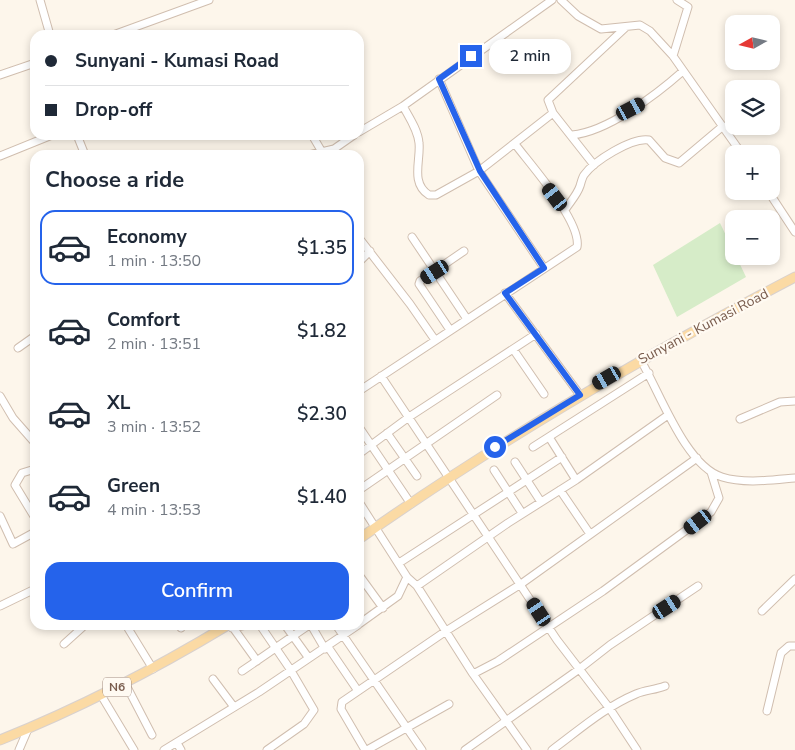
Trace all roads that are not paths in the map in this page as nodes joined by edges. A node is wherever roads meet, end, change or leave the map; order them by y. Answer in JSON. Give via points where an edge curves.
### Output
{"nodes":[{"id":1,"x":40,"y":0,"type":"edge"},
{"id":2,"x":209,"y":0,"type":"edge"},
{"id":3,"x":552,"y":0,"type":"edge"},
{"id":4,"x":561,"y":0,"type":"edge"},
{"id":5,"x":677,"y":0,"type":"edge"},
{"id":6,"x":625,"y":28,"type":"junction"},
{"id":7,"x":49,"y":30,"type":"edge"},
{"id":8,"x":126,"y":30,"type":"edge"},
{"id":9,"x":672,"y":56,"type":"junction"},
{"id":10,"x":30,"y":65,"type":"edge"},
{"id":11,"x":683,"y":71,"type":"junction"},
{"id":12,"x":0,"y":75,"type":"edge"},
{"id":13,"x":439,"y":79,"type":"junction"},
{"id":14,"x":404,"y":106,"type":"junction"},
{"id":15,"x":553,"y":113,"type":"junction"},
{"id":16,"x":723,"y":126,"type":"junction"},
{"id":17,"x":364,"y":129,"type":"edge"},
{"id":18,"x":572,"y":135,"type":"junction"},
{"id":19,"x":40,"y":140,"type":"edge"},
{"id":20,"x":347,"y":140,"type":"edge"},
{"id":21,"x":515,"y":144,"type":"junction"},
{"id":22,"x":736,"y":145,"type":"edge"},
{"id":23,"x":330,"y":150,"type":"edge"},
{"id":24,"x":0,"y":156,"type":"edge"},
{"id":25,"x":594,"y":165,"type":"junction"},
{"id":26,"x":480,"y":171,"type":"junction"},
{"id":27,"x":774,"y":200,"type":"edge"},
{"id":28,"x":565,"y":210,"type":"junction"},
{"id":29,"x":795,"y":232,"type":"edge"},
{"id":30,"x":412,"y":237,"type":"dead end"},
{"id":31,"x":364,"y":244,"type":"edge"},
{"id":32,"x":370,"y":251,"type":"junction"},
{"id":33,"x":464,"y":251,"type":"dead end"},
{"id":34,"x":364,"y":257,"type":"edge"},
{"id":35,"x":544,"y":268,"type":"junction"},
{"id":36,"x":435,"y":272,"type":"junction"},
{"id":37,"x":795,"y":277,"type":"edge"},
{"id":38,"x":505,"y":293,"type":"junction"},
{"id":39,"x":467,"y":319,"type":"junction"},
{"id":40,"x":450,"y":330,"type":"junction"},
{"id":41,"x":536,"y":334,"type":"junction"},
{"id":42,"x":30,"y":340,"type":"edge"},
{"id":43,"x":435,"y":340,"type":"junction"},
{"id":44,"x":18,"y":348,"type":"dead end"},
{"id":45,"x":513,"y":349,"type":"junction"},
{"id":46,"x":640,"y":359,"type":"junction"},
{"id":47,"x":649,"y":373,"type":"junction"},
{"id":48,"x":381,"y":376,"type":"junction"},
{"id":49,"x":364,"y":387,"type":"edge"},
{"id":50,"x":497,"y":394,"type":"dead end"},
{"id":51,"x":544,"y":394,"type":"dead end"},
{"id":52,"x":580,"y":395,"type":"junction"},
{"id":53,"x":0,"y":396,"type":"edge"},
{"id":54,"x":795,"y":401,"type":"edge"},
{"id":55,"x":668,"y":415,"type":"junction"},
{"id":56,"x":409,"y":417,"type":"junction"},
{"id":57,"x":740,"y":419,"type":"dead end"},
{"id":58,"x":387,"y":433,"type":"junction"},
{"id":59,"x":364,"y":434,"type":"edge"},
{"id":60,"x":30,"y":437,"type":"edge"},
{"id":61,"x":549,"y":437,"type":"junction"},
{"id":62,"x":426,"y":443,"type":"junction"},
{"id":63,"x":371,"y":444,"type":"junction"},
{"id":64,"x":533,"y":447,"type":"dead end"},
{"id":65,"x":364,"y":450,"type":"edge"},
{"id":66,"x":562,"y":457,"type":"junction"},
{"id":67,"x":404,"y":458,"type":"junction"},
{"id":68,"x":697,"y":458,"type":"junction"},
{"id":69,"x":515,"y":462,"type":"dead end"},
{"id":70,"x":387,"y":469,"type":"junction"},
{"id":71,"x":494,"y":470,"type":"dead end"},
{"id":72,"x":30,"y":471,"type":"edge"},
{"id":73,"x":711,"y":472,"type":"junction"},
{"id":74,"x":417,"y":476,"type":"dead end"},
{"id":75,"x":449,"y":478,"type":"junction"},
{"id":76,"x":795,"y":478,"type":"edge"},
{"id":77,"x":525,"y":480,"type":"junction"},
{"id":78,"x":576,"y":480,"type":"junction"},
{"id":79,"x":364,"y":486,"type":"edge"},
{"id":80,"x":560,"y":490,"type":"junction"},
{"id":81,"x":508,"y":491,"type":"junction"},
{"id":82,"x":541,"y":502,"type":"junction"},
{"id":83,"x":411,"y":504,"type":"junction"},
{"id":84,"x":364,"y":509,"type":"edge"},
{"id":85,"x":30,"y":510,"type":"edge"},
{"id":86,"x":522,"y":513,"type":"junction"},
{"id":87,"x":472,"y":514,"type":"junction"},
{"id":88,"x":0,"y":516,"type":"edge"},
{"id":89,"x":376,"y":527,"type":"junction"},
{"id":90,"x":590,"y":534,"type":"junction"},
{"id":91,"x":30,"y":535,"type":"edge"},
{"id":92,"x":364,"y":535,"type":"edge"},
{"id":93,"x":488,"y":536,"type":"junction"},
{"id":94,"x":399,"y":563,"type":"junction"},
{"id":95,"x":407,"y":577,"type":"junction"},
{"id":96,"x":795,"y":579,"type":"edge"},
{"id":97,"x":364,"y":581,"type":"edge"},
{"id":98,"x":366,"y":584,"type":"joint"},
{"id":99,"x":521,"y":584,"type":"junction"},
{"id":100,"x":417,"y":586,"type":"junction"},
{"id":101,"x":698,"y":586,"type":"dead end"},
{"id":102,"x":30,"y":592,"type":"edge"},
{"id":103,"x":0,"y":606,"type":"edge"},
{"id":104,"x":383,"y":608,"type":"junction"},
{"id":105,"x":762,"y":611,"type":"dead end"},
{"id":106,"x":364,"y":621,"type":"edge"},
{"id":107,"x":548,"y":626,"type":"junction"},
{"id":108,"x":75,"y":630,"type":"edge"},
{"id":109,"x":80,"y":630,"type":"edge"},
{"id":110,"x":129,"y":630,"type":"edge"},
{"id":111,"x":225,"y":630,"type":"edge"},
{"id":112,"x":232,"y":630,"type":"edge"},
{"id":113,"x":263,"y":630,"type":"edge"},
{"id":114,"x":289,"y":630,"type":"edge"},
{"id":115,"x":302,"y":630,"type":"edge"},
{"id":116,"x":313,"y":630,"type":"edge"},
{"id":117,"x":339,"y":630,"type":"edge"},
{"id":118,"x":349,"y":630,"type":"edge"},
{"id":119,"x":446,"y":631,"type":"junction"},
{"id":120,"x":76,"y":634,"type":"junction"},
{"id":121,"x":342,"y":634,"type":"junction"},
{"id":122,"x":293,"y":636,"type":"junction"},
{"id":123,"x":64,"y":644,"type":"dead end"},
{"id":124,"x":795,"y":646,"type":"edge"},
{"id":125,"x":275,"y":648,"type":"junction"},
{"id":126,"x":326,"y":648,"type":"junction"},
{"id":127,"x":308,"y":657,"type":"junction"},
{"id":128,"x":257,"y":661,"type":"junction"},
{"id":129,"x":154,"y":669,"type":"junction"},
{"id":130,"x":290,"y":669,"type":"junction"},
{"id":131,"x":578,"y":670,"type":"junction"},
{"id":132,"x":242,"y":671,"type":"dead end"},
{"id":133,"x":472,"y":674,"type":"junction"},
{"id":134,"x":213,"y":679,"type":"dead end"},
{"id":135,"x":374,"y":681,"type":"junction"},
{"id":136,"x":125,"y":683,"type":"junction"},
{"id":137,"x":665,"y":686,"type":"dead end"},
{"id":138,"x":358,"y":691,"type":"junction"},
{"id":139,"x":101,"y":695,"type":"junction"},
{"id":140,"x":448,"y":704,"type":"dead end"},
{"id":141,"x":234,"y":706,"type":"junction"},
{"id":142,"x":610,"y":709,"type":"junction"},
{"id":143,"x":767,"y":712,"type":"dead end"},
{"id":144,"x":507,"y":721,"type":"junction"},
{"id":145,"x":407,"y":727,"type":"junction"},
{"id":146,"x":28,"y":729,"type":"junction"},
{"id":147,"x":152,"y":735,"type":"dead end"},
{"id":148,"x":0,"y":740,"type":"edge"},
{"id":149,"x":177,"y":743,"type":"junction"},
{"id":150,"x":19,"y":750,"type":"edge"},
{"id":151,"x":134,"y":750,"type":"edge"},
{"id":152,"x":164,"y":750,"type":"edge"},
{"id":153,"x":181,"y":750,"type":"edge"},
{"id":154,"x":267,"y":750,"type":"edge"},
{"id":155,"x":366,"y":750,"type":"edge"},
{"id":156,"x":422,"y":750,"type":"edge"},
{"id":157,"x":465,"y":750,"type":"edge"},
{"id":158,"x":527,"y":750,"type":"edge"},
{"id":159,"x":552,"y":750,"type":"edge"},
{"id":160,"x":637,"y":750,"type":"edge"}],
"edges":[{"from":1,"to":7,"type":"street"},
{"from":2,"to":8,"type":"street"},
{"from":3,"to":13,"type":"street"},
{"from":4,"to":6,"type":"street","via":[[578,16],[602,30]]},
{"from":5,"to":9,"type":"street","via":[[688,7]]},
{"from":6,"to":9,"type":"street","via":[[644,26]]},
{"from":6,"to":15,"type":"street","via":[[549,98]]},
{"from":9,"to":11,"type":"street"},
{"from":10,"to":12,"type":"street"},
{"from":11,"to":16,"type":"street"},
{"from":11,"to":18,"type":"street","via":[[648,100],[592,131]]},
{"from":13,"to":14,"type":"street"},
{"from":13,"to":26,"type":"street"},
{"from":14,"to":17,"type":"street"},
{"from":14,"to":26,"type":"street","via":[[419,142],[418,178],[424,192],[436,195]]},
{"from":15,"to":18,"type":"street"},
{"from":15,"to":21,"type":"street"},
{"from":16,"to":22,"type":"street"},
{"from":16,"to":25,"type":"street","via":[[679,163],[665,158],[653,143],[644,140],[618,149]]},
{"from":18,"to":25,"type":"street"},
{"from":19,"to":24,"type":"street"},
{"from":20,"to":23,"type":"street"},
{"from":21,"to":26,"type":"street"},
{"from":21,"to":28,"type":"street"},
{"from":25,"to":28,"type":"street","via":[[583,176]]},
{"from":26,"to":35,"type":"street"},
{"from":27,"to":29,"type":"street"},
{"from":28,"to":35,"type":"street","via":[[577,237],[577,247]]},
{"from":30,"to":36,"type":"street"},
{"from":31,"to":32,"type":"street"},
{"from":32,"to":34,"type":"street"},
{"from":32,"to":43,"type":"street"},
{"from":33,"to":36,"type":"street"},
{"from":35,"to":38,"type":"street"},
{"from":36,"to":39,"type":"street"},
{"from":36,"to":40,"type":"street","via":[[420,281],[420,288]]},
{"from":37,"to":46,"type":"main road","name":"Sunyani - Kumasi Road"},
{"from":38,"to":39,"type":"street"},
{"from":38,"to":41,"type":"street"},
{"from":39,"to":40,"type":"street"},
{"from":40,"to":43,"type":"street"},
{"from":41,"to":45,"type":"street"},
{"from":41,"to":52,"type":"street"},
{"from":42,"to":44,"type":"street"},
{"from":43,"to":48,"type":"street"},
{"from":45,"to":51,"type":"street"},
{"from":45,"to":56,"type":"street"},
{"from":46,"to":47,"type":"street"},
{"from":46,"to":52,"type":"main road","name":"Sunyani - Kumasi Road"},
{"from":47,"to":55,"type":"street"},
{"from":47,"to":61,"type":"street"},
{"from":48,"to":49,"type":"street"},
{"from":48,"to":56,"type":"street"},
{"from":50,"to":62,"type":"street"},
{"from":52,"to":75,"type":"main road","name":"Sunyani - Kumasi Road"},
{"from":53,"to":60,"type":"street"},
{"from":54,"to":57,"type":"street","via":[[780,402]]},
{"from":55,"to":68,"type":"street"},
{"from":55,"to":78,"type":"street"},
{"from":56,"to":58,"type":"street"},
{"from":56,"to":62,"type":"street"},
{"from":58,"to":63,"type":"street"},
{"from":58,"to":67,"type":"street"},
{"from":59,"to":63,"type":"street"},
{"from":61,"to":64,"type":"street"},
{"from":61,"to":66,"type":"street"},
{"from":62,"to":67,"type":"street"},
{"from":62,"to":75,"type":"street"},
{"from":63,"to":65,"type":"street"},
{"from":63,"to":70,"type":"street"},
{"from":66,"to":77,"type":"street"},
{"from":66,"to":78,"type":"street"},
{"from":67,"to":70,"type":"street"},
{"from":67,"to":74,"type":"street"},
{"from":68,"to":73,"type":"street"},
{"from":68,"to":90,"type":"street"},
{"from":69,"to":77,"type":"street"},
{"from":70,"to":79,"type":"street"},
{"from":70,"to":83,"type":"street"},
{"from":71,"to":81,"type":"street"},
{"from":72,"to":85,"type":"street","via":[[22,473],[15,485]]},
{"from":73,"to":76,"type":"street","via":[[733,479]]},
{"from":73,"to":107,"type":"street","via":[[719,498],[711,512],[629,573]]},
{"from":75,"to":83,"type":"main road","name":"Sunyani - Kumasi Road"},
{"from":75,"to":87,"type":"street"},
{"from":77,"to":81,"type":"street"},
{"from":77,"to":82,"type":"street"},
{"from":78,"to":80,"type":"street"},
{"from":80,"to":82,"type":"street"},
{"from":80,"to":90,"type":"street"},
{"from":81,"to":86,"type":"street"},
{"from":81,"to":87,"type":"street"},
{"from":82,"to":86,"type":"street"},
{"from":83,"to":89,"type":"main road","name":"Sunyani - Kumasi Road"},
{"from":84,"to":89,"type":"street"},
{"from":86,"to":93,"type":"street"},
{"from":87,"to":93,"type":"street"},
{"from":87,"to":94,"type":"street"},
{"from":88,"to":91,"type":"street","via":[[14,544]]},
{"from":89,"to":92,"type":"main road","name":"Sunyani - Kumasi Road"},
{"from":89,"to":94,"type":"street"},
{"from":90,"to":99,"type":"street"},
{"from":93,"to":99,"type":"street"},
{"from":93,"to":100,"type":"street"},
{"from":94,"to":95,"type":"street"},
{"from":95,"to":100,"type":"street"},
{"from":95,"to":104,"type":"street","via":[[398,596]]},
{"from":96,"to":105,"type":"street"},
{"from":97,"to":98,"type":"street"},
{"from":98,"to":104,"type":"street"},
{"from":99,"to":107,"type":"street"},
{"from":99,"to":119,"type":"street"},
{"from":100,"to":119,"type":"street"},
{"from":101,"to":131,"type":"street"},
{"from":102,"to":103,"type":"street"},
{"from":104,"to":106,"type":"street"},
{"from":107,"to":131,"type":"street"},
{"from":107,"to":133,"type":"street","via":[[498,661]]},
{"from":108,"to":120,"type":"street"},
{"from":109,"to":120,"type":"street"},
{"from":110,"to":129,"type":"street"},
{"from":111,"to":129,"type":"main road","number":"N6"},
{"from":112,"to":128,"type":"street"},
{"from":113,"to":125,"type":"street"},
{"from":114,"to":122,"type":"street"},
{"from":115,"to":122,"type":"street"},
{"from":116,"to":126,"type":"street"},
{"from":117,"to":121,"type":"street"},
{"from":118,"to":121,"type":"street"},
{"from":119,"to":133,"type":"street"},
{"from":119,"to":135,"type":"street"},
{"from":120,"to":123,"type":"street"},
{"from":121,"to":126,"type":"street"},
{"from":121,"to":135,"type":"street"},
{"from":122,"to":125,"type":"street"},
{"from":122,"to":127,"type":"street"},
{"from":124,"to":143,"type":"street","via":[[781,652]]},
{"from":125,"to":128,"type":"street"},
{"from":125,"to":130,"type":"street"},
{"from":126,"to":127,"type":"street"},
{"from":126,"to":138,"type":"street"},
{"from":127,"to":130,"type":"street"},
{"from":128,"to":132,"type":"street"},
{"from":129,"to":136,"type":"main road","number":"N6"},
{"from":130,"to":141,"type":"street"},
{"from":130,"to":154,"type":"street","via":[[314,712],[304,724]]},
{"from":131,"to":142,"type":"street"},
{"from":131,"to":144,"type":"street"},
{"from":133,"to":144,"type":"street"},
{"from":134,"to":141,"type":"street"},
{"from":135,"to":138,"type":"street"},
{"from":135,"to":145,"type":"street"},
{"from":136,"to":139,"type":"main road","number":"N6"},
{"from":136,"to":147,"type":"street"},
{"from":137,"to":142,"type":"street","via":[[636,694]]},
{"from":138,"to":155,"type":"street","via":[[340,705]]},
{"from":139,"to":146,"type":"main road","number":"N6"},
{"from":139,"to":151,"type":"street"},
{"from":140,"to":145,"type":"street"},
{"from":141,"to":149,"type":"street"},
{"from":142,"to":159,"type":"street"},
{"from":142,"to":160,"type":"street"},
{"from":144,"to":157,"type":"street"},
{"from":144,"to":158,"type":"street"},
{"from":145,"to":155,"type":"street"},
{"from":145,"to":156,"type":"street"},
{"from":146,"to":148,"type":"main road","number":"N6"},
{"from":146,"to":150,"type":"street"},
{"from":149,"to":152,"type":"street"},
{"from":149,"to":153,"type":"street"}]}
